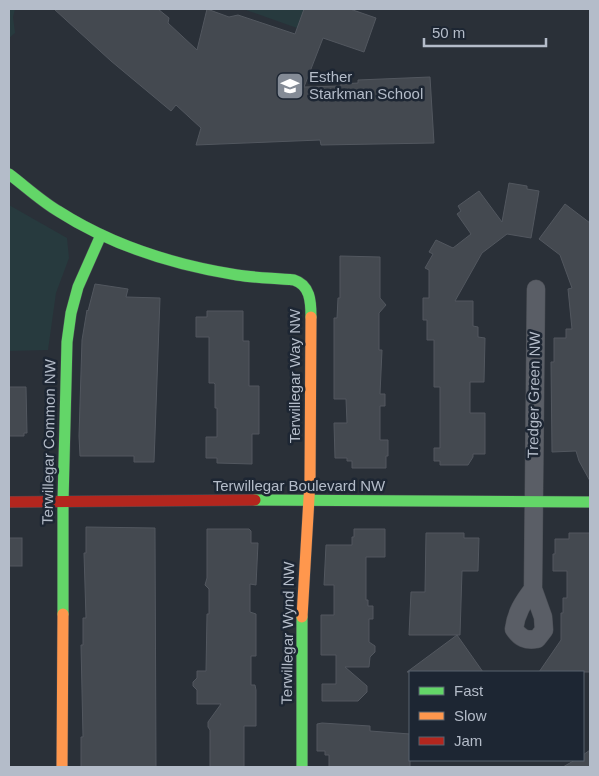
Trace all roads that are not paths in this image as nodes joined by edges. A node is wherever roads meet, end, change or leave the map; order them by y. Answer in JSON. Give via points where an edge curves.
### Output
{"nodes":[{"id":1,"x":9,"y":174,"type":"edge"},
{"id":2,"x":101,"y":235,"type":"junction"},
{"id":3,"x":536,"y":289,"type":"dead end"},
{"id":4,"x":310,"y":500,"type":"junction"},
{"id":5,"x":9,"y":502,"type":"edge"},
{"id":6,"x":63,"y":502,"type":"junction"},
{"id":7,"x":533,"y":502,"type":"junction"},
{"id":8,"x":590,"y":502,"type":"edge"},
{"id":9,"x":533,"y":589,"type":"dead end"},
{"id":10,"x":62,"y":767,"type":"edge"},
{"id":11,"x":302,"y":767,"type":"edge"}],
"edges":[{"from":1,"to":2,"type":"street","via":[[58,211]]},
{"from":2,"to":4,"type":"street","name":"Terwillegar Way NW","via":[[187,265],[238,275],[287,278],[307,288],[311,306]]},
{"from":2,"to":6,"type":"street","name":"Terwillegar Common NW","via":[[80,278],[68,323]]},
{"from":3,"to":7,"type":"street","name":"Tredger Green NW"},
{"from":4,"to":6,"type":"street","name":"Terwillegar Boulevard NW"},
{"from":4,"to":7,"type":"street","name":"Terwillegar Boulevard NW"},
{"from":4,"to":11,"type":"street","name":"Terwillegar Wynd NW","via":[[302,597]]},
{"from":5,"to":6,"type":"street","name":"Terwillegar Boulevard NW"},
{"from":6,"to":10,"type":"street","name":"Terwillegar Common NW"},
{"from":7,"to":8,"type":"street","name":"Terwillegar Boulevard NW"},
{"from":7,"to":9,"type":"street","name":"Tredger Green NW"}]}
